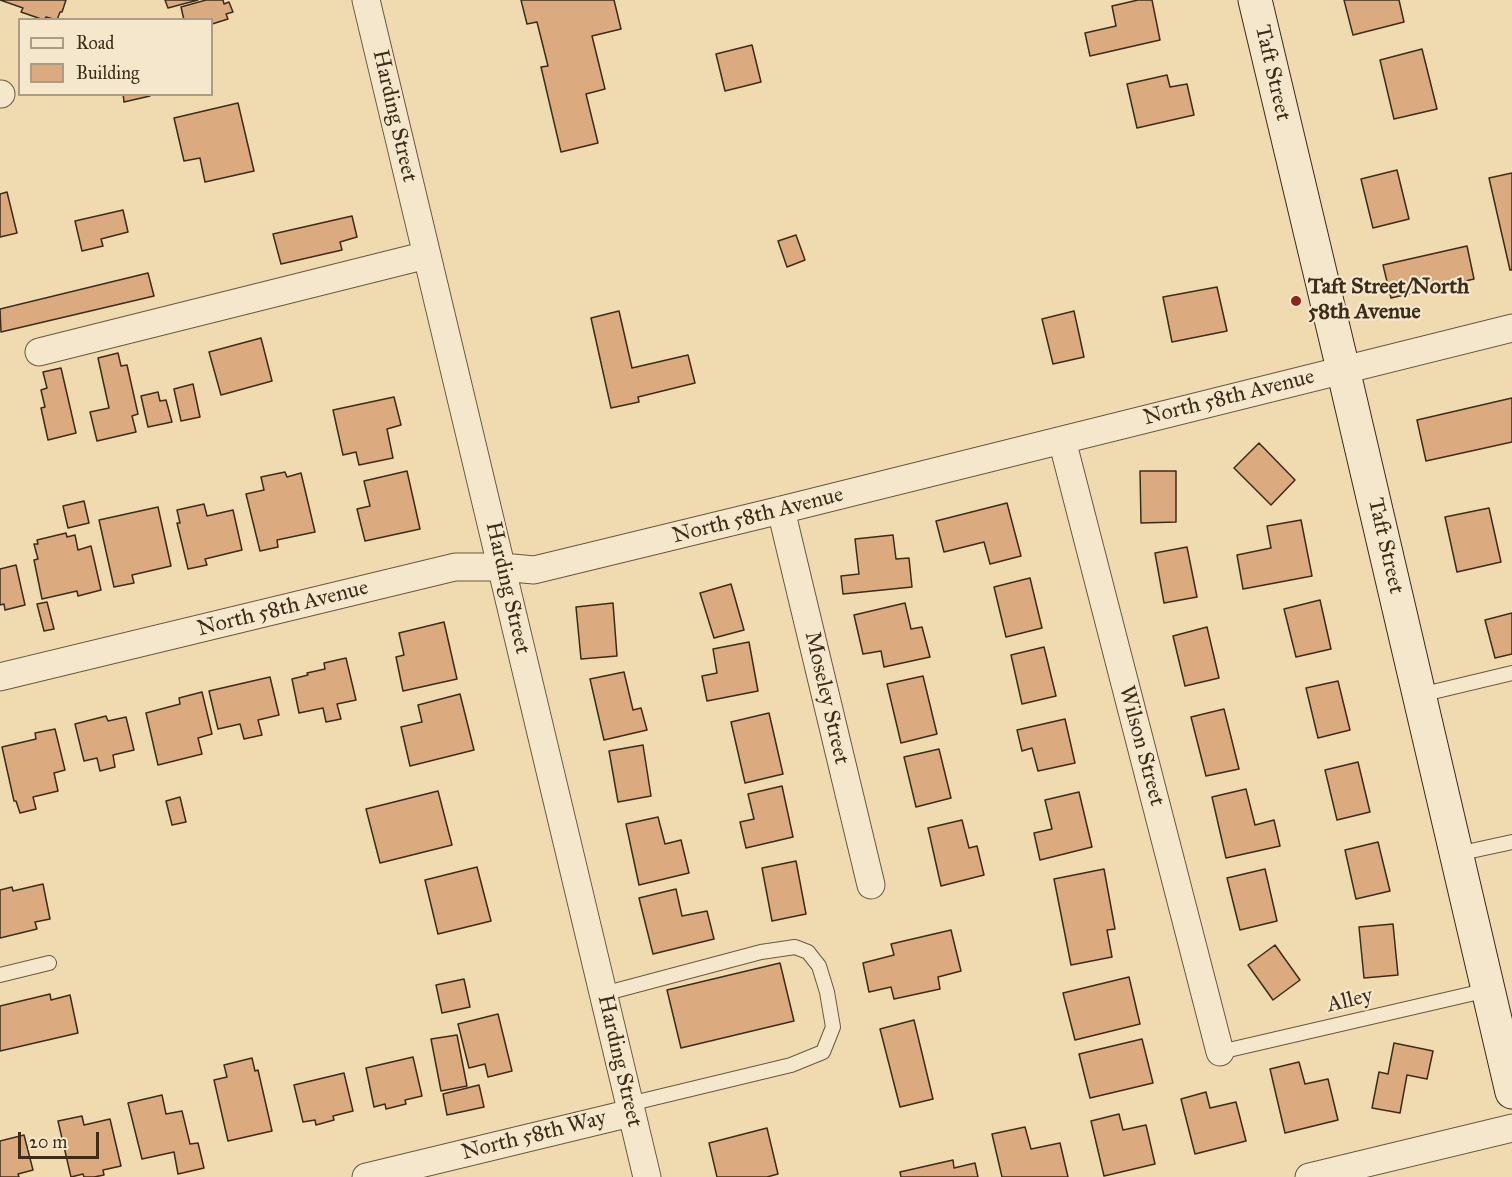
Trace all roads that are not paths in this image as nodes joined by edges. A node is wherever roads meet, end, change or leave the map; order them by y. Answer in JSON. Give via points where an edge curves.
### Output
{"nodes":[{"id":1,"x":366,"y":0,"type":"edge"},
{"id":2,"x":1255,"y":0,"type":"edge"},
{"id":3,"x":428,"y":255,"type":"junction"},
{"id":4,"x":1512,"y":328,"type":"edge"},
{"id":5,"x":39,"y":352,"type":"dead end"},
{"id":6,"x":1343,"y":369,"type":"junction"},
{"id":7,"x":1062,"y":440,"type":"junction"},
{"id":8,"x":782,"y":510,"type":"junction"},
{"id":9,"x":502,"y":567,"type":"junction"},
{"id":10,"x":1512,"y":673,"type":"edge"},
{"id":11,"x":0,"y":677,"type":"edge"},
{"id":12,"x":1419,"y":695,"type":"junction"},
{"id":13,"x":1512,"y":842,"type":"edge"},
{"id":14,"x":1457,"y":854,"type":"junction"},
{"id":15,"x":871,"y":885,"type":"dead end"},
{"id":16,"x":49,"y":963,"type":"dead end"},
{"id":17,"x":0,"y":975,"type":"edge"},
{"id":18,"x":1488,"y":990,"type":"junction"},
{"id":19,"x":603,"y":994,"type":"junction"},
{"id":20,"x":1220,"y":1052,"type":"joint"},
{"id":21,"x":1512,"y":1092,"type":"edge"},
{"id":22,"x":630,"y":1108,"type":"junction"},
{"id":23,"x":1512,"y":1128,"type":"edge"},
{"id":24,"x":366,"y":1177,"type":"edge"},
{"id":25,"x":647,"y":1177,"type":"edge"},
{"id":26,"x":1309,"y":1177,"type":"edge"}],
"edges":[{"from":1,"to":3,"type":"street","name":"Harding Street"},
{"from":2,"to":6,"type":"street","name":"Taft Street"},
{"from":3,"to":5,"type":"street"},
{"from":3,"to":9,"type":"street","name":"Harding Street"},
{"from":4,"to":6,"type":"street","name":"North 58th Avenue"},
{"from":6,"to":7,"type":"street","name":"North 58th Avenue"},
{"from":6,"to":12,"type":"street","name":"Taft Street"},
{"from":7,"to":8,"type":"street","name":"North 58th Avenue"},
{"from":7,"to":20,"type":"street","name":"Wilson Street"},
{"from":8,"to":9,"type":"street","name":"North 58th Avenue","via":[[534,570]]},
{"from":8,"to":15,"type":"street","name":"Moseley Street"},
{"from":9,"to":11,"type":"street","name":"North 58th Avenue","via":[[455,567]]},
{"from":9,"to":19,"type":"street","name":"Harding Street"},
{"from":10,"to":12,"type":"lane"},
{"from":12,"to":14,"type":"street","name":"Taft Street"},
{"from":13,"to":14,"type":"lane"},
{"from":14,"to":18,"type":"street","name":"Taft Street"},
{"from":16,"to":17,"type":"lane"},
{"from":18,"to":20,"type":"lane","name":"Alley"},
{"from":18,"to":21,"type":"street","name":"Taft Street"},
{"from":19,"to":22,"type":"street","name":"Harding Street"},
{"from":19,"to":22,"type":"lane","via":[[761,952],[795,947],[808,952],[819,966],[827,992],[833,1026],[823,1052],[791,1065]]},
{"from":22,"to":24,"type":"street","name":"North 58th Way"},
{"from":22,"to":25,"type":"street","name":"Harding Street"},
{"from":23,"to":26,"type":"street"}]}
